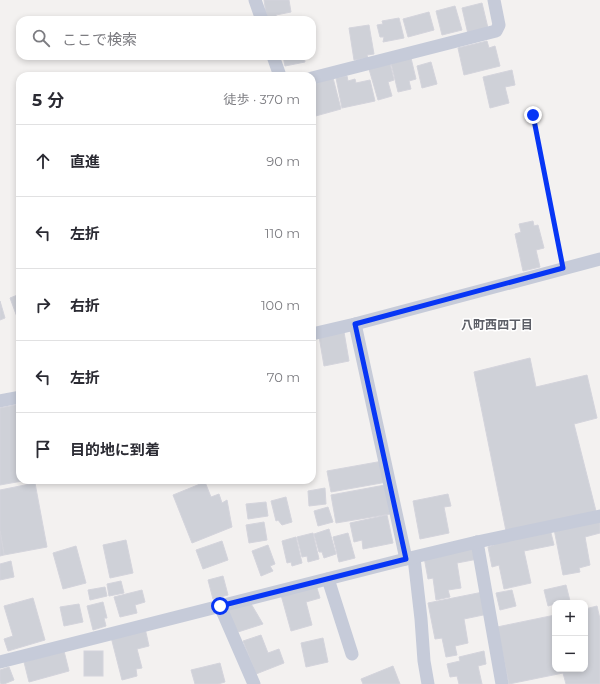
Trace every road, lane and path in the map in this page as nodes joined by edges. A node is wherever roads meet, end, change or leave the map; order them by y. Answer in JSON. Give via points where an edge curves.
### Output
{"nodes":[{"id":1,"x":255,"y":0,"type":"edge"},
{"id":2,"x":494,"y":0,"type":"edge"},
{"id":3,"x":261,"y":16,"type":"edge"},
{"id":4,"x":274,"y":60,"type":"edge"},
{"id":5,"x":279,"y":72,"type":"edge"},
{"id":6,"x":316,"y":77,"type":"edge"},
{"id":7,"x":533,"y":115,"type":"dead end"},
{"id":8,"x":600,"y":258,"type":"edge"},
{"id":9,"x":563,"y":268,"type":"junction"},
{"id":10,"x":355,"y":324,"type":"junction"},
{"id":11,"x":316,"y":333,"type":"edge"},
{"id":12,"x":16,"y":398,"type":"edge"},
{"id":13,"x":0,"y":401,"type":"edge"},
{"id":14,"x":600,"y":516,"type":"edge"},
{"id":15,"x":477,"y":542,"type":"junction"},
{"id":16,"x":410,"y":558,"type":"junction"},
{"id":17,"x":328,"y":579,"type":"junction"},
{"id":18,"x":220,"y":606,"type":"junction"},
{"id":19,"x":352,"y":654,"type":"dead end"},
{"id":20,"x":0,"y":662,"type":"edge"},
{"id":21,"x":254,"y":684,"type":"edge"},
{"id":22,"x":428,"y":684,"type":"edge"},
{"id":23,"x":502,"y":684,"type":"edge"}],
"edges":[{"from":1,"to":3,"type":"street"},
{"from":2,"to":6,"type":"street","via":[[499,25],[496,31]]},
{"from":4,"to":5,"type":"street"},
{"from":7,"to":9,"type":"path"},
{"from":8,"to":9,"type":"street"},
{"from":9,"to":10,"type":"street"},
{"from":10,"to":11,"type":"street"},
{"from":10,"to":16,"type":"street"},
{"from":12,"to":13,"type":"street"},
{"from":14,"to":15,"type":"street"},
{"from":15,"to":16,"type":"street"},
{"from":15,"to":23,"type":"street"},
{"from":16,"to":17,"type":"street"},
{"from":16,"to":22,"type":"street","via":[[421,619]]},
{"from":17,"to":18,"type":"street"},
{"from":17,"to":19,"type":"street"},
{"from":18,"to":20,"type":"street"},
{"from":18,"to":21,"type":"street"}]}
